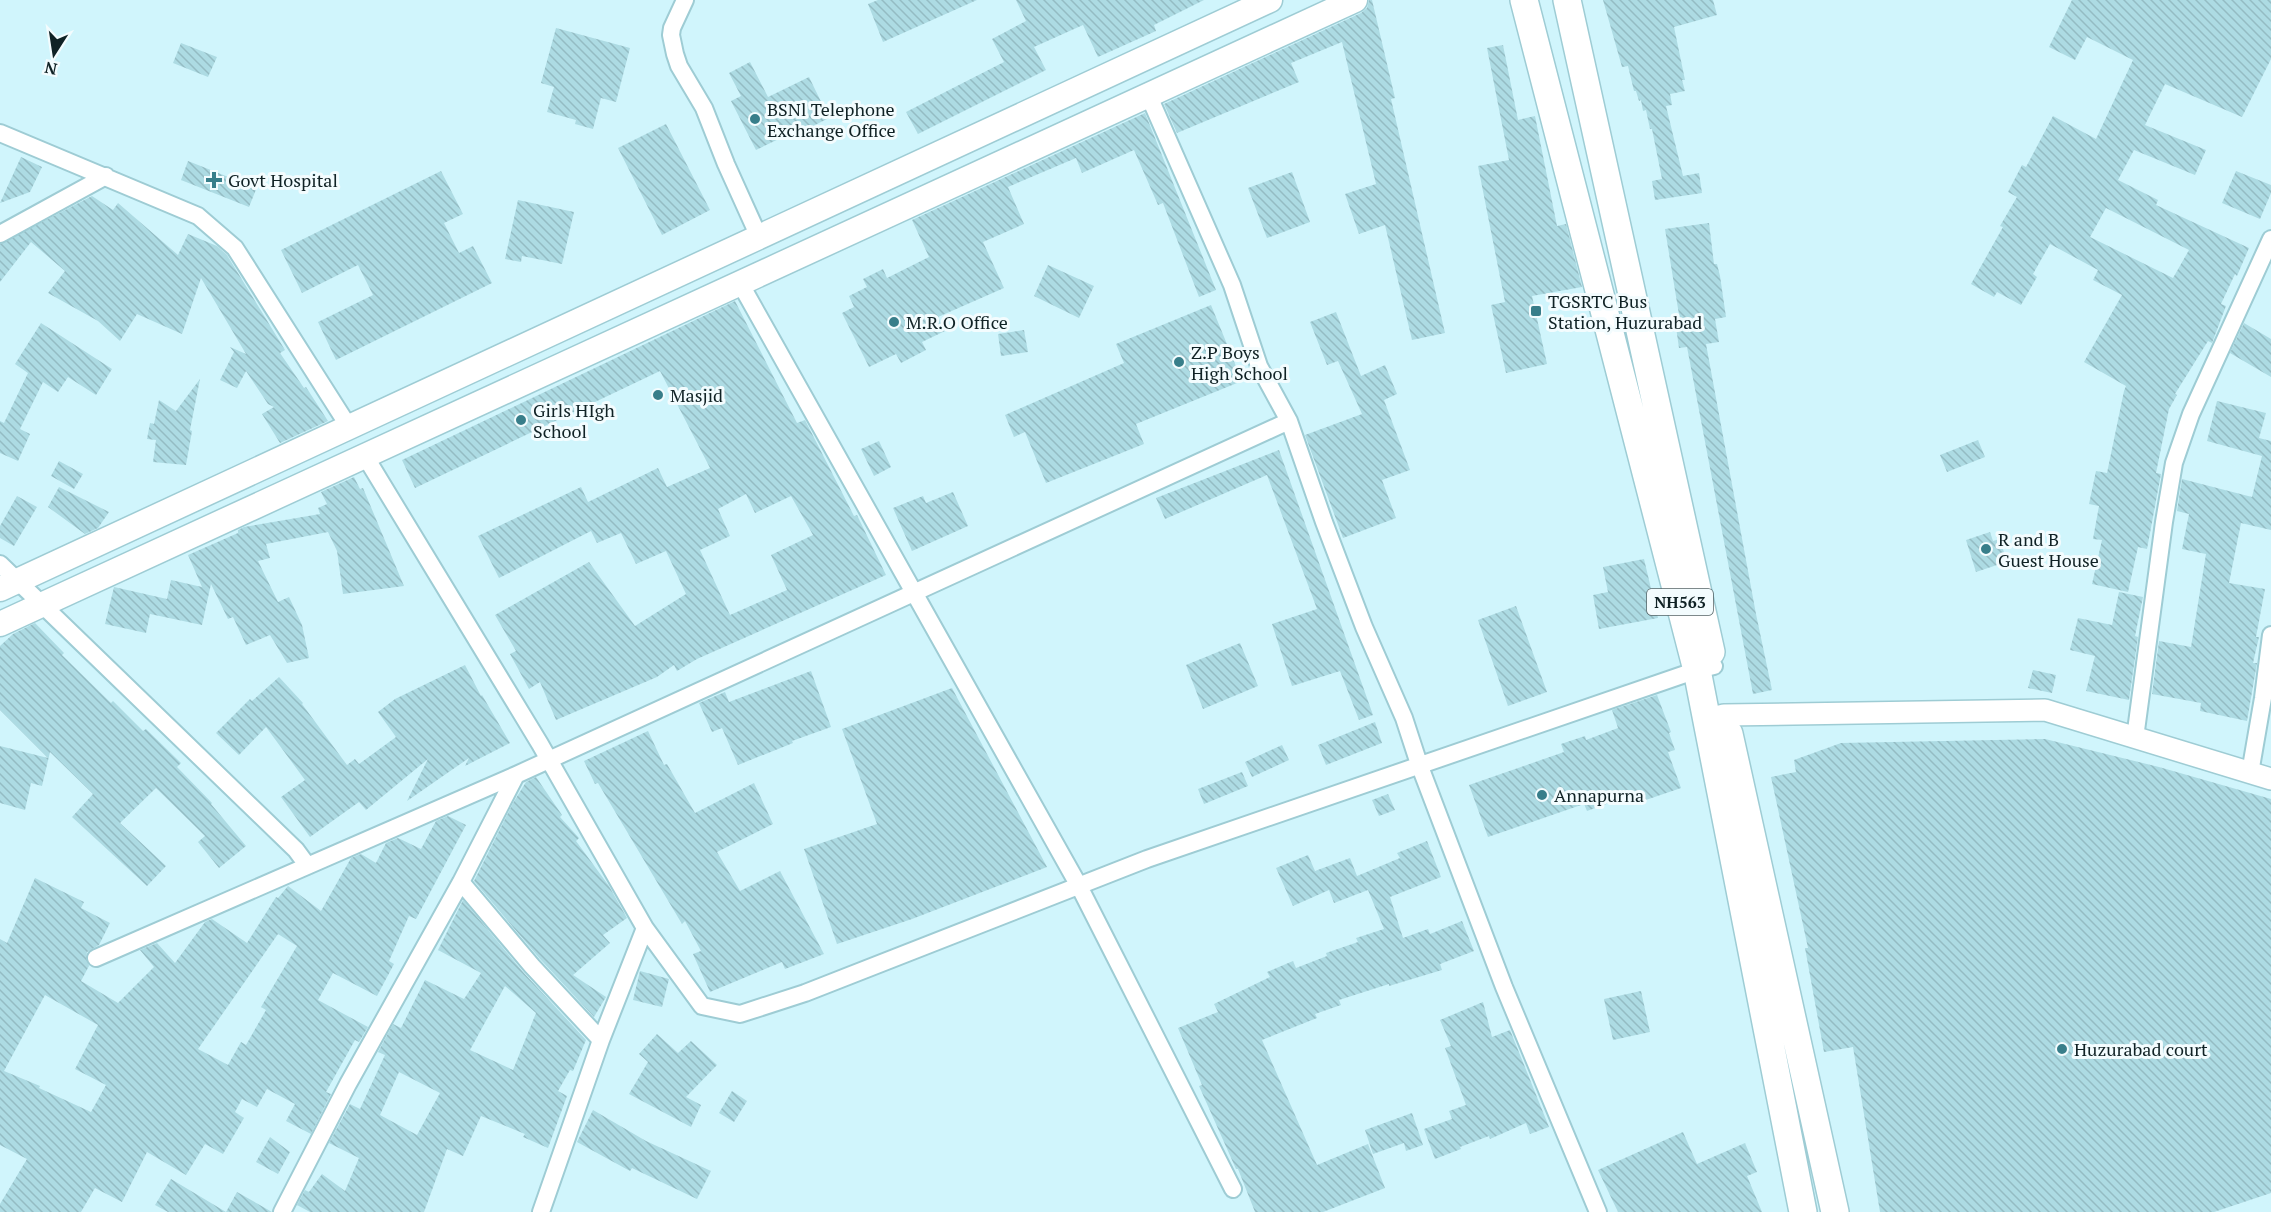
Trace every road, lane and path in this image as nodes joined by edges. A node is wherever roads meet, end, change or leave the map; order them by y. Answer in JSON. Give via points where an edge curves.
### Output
{"nodes":[{"id":1,"x":685,"y":0,"type":"edge"},
{"id":2,"x":1270,"y":0,"type":"edge"},
{"id":3,"x":1355,"y":0,"type":"edge"},
{"id":4,"x":1524,"y":0,"type":"edge"},
{"id":5,"x":1567,"y":0,"type":"edge"},
{"id":6,"x":1149,"y":94,"type":"junction"},
{"id":7,"x":0,"y":133,"type":"edge"},
{"id":8,"x":106,"y":176,"type":"junction"},
{"id":9,"x":873,"y":184,"type":"junction"},
{"id":10,"x":888,"y":214,"type":"junction"},
{"id":11,"x":0,"y":234,"type":"edge"},
{"id":12,"x":759,"y":237,"type":"junction"},
{"id":13,"x":2271,"y":240,"type":"edge"},
{"id":14,"x":740,"y":283,"type":"junction"},
{"id":15,"x":435,"y":388,"type":"junction"},
{"id":16,"x":448,"y":417,"type":"junction"},
{"id":17,"x":1289,"y":421,"type":"junction"},
{"id":18,"x":349,"y":428,"type":"junction"},
{"id":19,"x":365,"y":456,"type":"junction"},
{"id":20,"x":6,"y":578,"type":"edge"},
{"id":21,"x":915,"y":592,"type":"junction"},
{"id":22,"x":43,"y":604,"type":"junction"},
{"id":23,"x":0,"y":624,"type":"edge"},
{"id":24,"x":2271,"y":635,"type":"edge"},
{"id":25,"x":1706,"y":668,"type":"junction"},
{"id":26,"x":1716,"y":717,"type":"junction"},
{"id":27,"x":2135,"y":738,"type":"junction"},
{"id":28,"x":547,"y":759,"type":"junction"},
{"id":29,"x":1419,"y":764,"type":"junction"},
{"id":30,"x":2250,"y":773,"type":"junction"},
{"id":31,"x":516,"y":775,"type":"junction"},
{"id":32,"x":2271,"y":779,"type":"edge"},
{"id":33,"x":307,"y":865,"type":"junction"},
{"id":34,"x":461,"y":882,"type":"junction"},
{"id":35,"x":1079,"y":885,"type":"junction"},
{"id":36,"x":645,"y":928,"type":"junction"},
{"id":37,"x":96,"y":958,"type":"dead end"},
{"id":38,"x":601,"y":1040,"type":"junction"},
{"id":39,"x":1233,"y":1189,"type":"dead end"},
{"id":40,"x":282,"y":1212,"type":"edge"},
{"id":41,"x":541,"y":1212,"type":"edge"},
{"id":42,"x":1598,"y":1212,"type":"edge"},
{"id":43,"x":1803,"y":1212,"type":"edge"},
{"id":44,"x":1835,"y":1212,"type":"edge"}],
"edges":[{"from":1,"to":12,"type":"street","via":[[672,28],[675,54],[704,108]]},
{"from":2,"to":9,"type":"main road"},
{"from":3,"to":6,"type":"main road"},
{"from":4,"to":25,"type":"highway","number":"NH563"},
{"from":5,"to":25,"type":"highway","number":"NH563"},
{"from":6,"to":10,"type":"main road"},
{"from":6,"to":17,"type":"street","via":[[1232,285],[1259,366]]},
{"from":7,"to":8,"type":"street"},
{"from":8,"to":11,"type":"street"},
{"from":8,"to":18,"type":"street","via":[[198,216],[236,248]]},
{"from":9,"to":10,"type":"main road"},
{"from":9,"to":12,"type":"main road"},
{"from":10,"to":14,"type":"main road"},
{"from":12,"to":15,"type":"main road"},
{"from":13,"to":27,"type":"street","via":[[2191,414],[2175,464]]},
{"from":14,"to":16,"type":"main road"},
{"from":14,"to":21,"type":"street"},
{"from":15,"to":16,"type":"main road"},
{"from":15,"to":18,"type":"main road"},
{"from":16,"to":19,"type":"main road"},
{"from":17,"to":21,"type":"street"},
{"from":17,"to":29,"type":"street","via":[[1324,522]]},
{"from":18,"to":20,"type":"main road"},
{"from":19,"to":22,"type":"main road"},
{"from":19,"to":28,"type":"street"},
{"from":20,"to":22,"type":"street"},
{"from":21,"to":28,"type":"street"},
{"from":21,"to":35,"type":"street"},
{"from":22,"to":23,"type":"main road"},
{"from":22,"to":33,"type":"street"},
{"from":24,"to":30,"type":"street"},
{"from":25,"to":26,"type":"highway","number":"NH563"},
{"from":25,"to":29,"type":"street"},
{"from":26,"to":27,"type":"street","via":[[2045,710]]},
{"from":26,"to":43,"type":"highway","number":"NH563"},
{"from":26,"to":44,"type":"highway","number":"NH563"},
{"from":27,"to":30,"type":"street"},
{"from":28,"to":31,"type":"street"},
{"from":28,"to":36,"type":"street"},
{"from":29,"to":35,"type":"street"},
{"from":29,"to":42,"type":"street","via":[[1504,987]]},
{"from":30,"to":32,"type":"street"},
{"from":31,"to":33,"type":"street"},
{"from":31,"to":34,"type":"street"},
{"from":33,"to":37,"type":"street"},
{"from":34,"to":38,"type":"street"},
{"from":34,"to":40,"type":"street","via":[[348,1084]]},
{"from":35,"to":36,"type":"street","via":[[805,993],[740,1014],[702,1006]]},
{"from":35,"to":39,"type":"street"},
{"from":36,"to":38,"type":"street"},
{"from":38,"to":41,"type":"street"}]}
